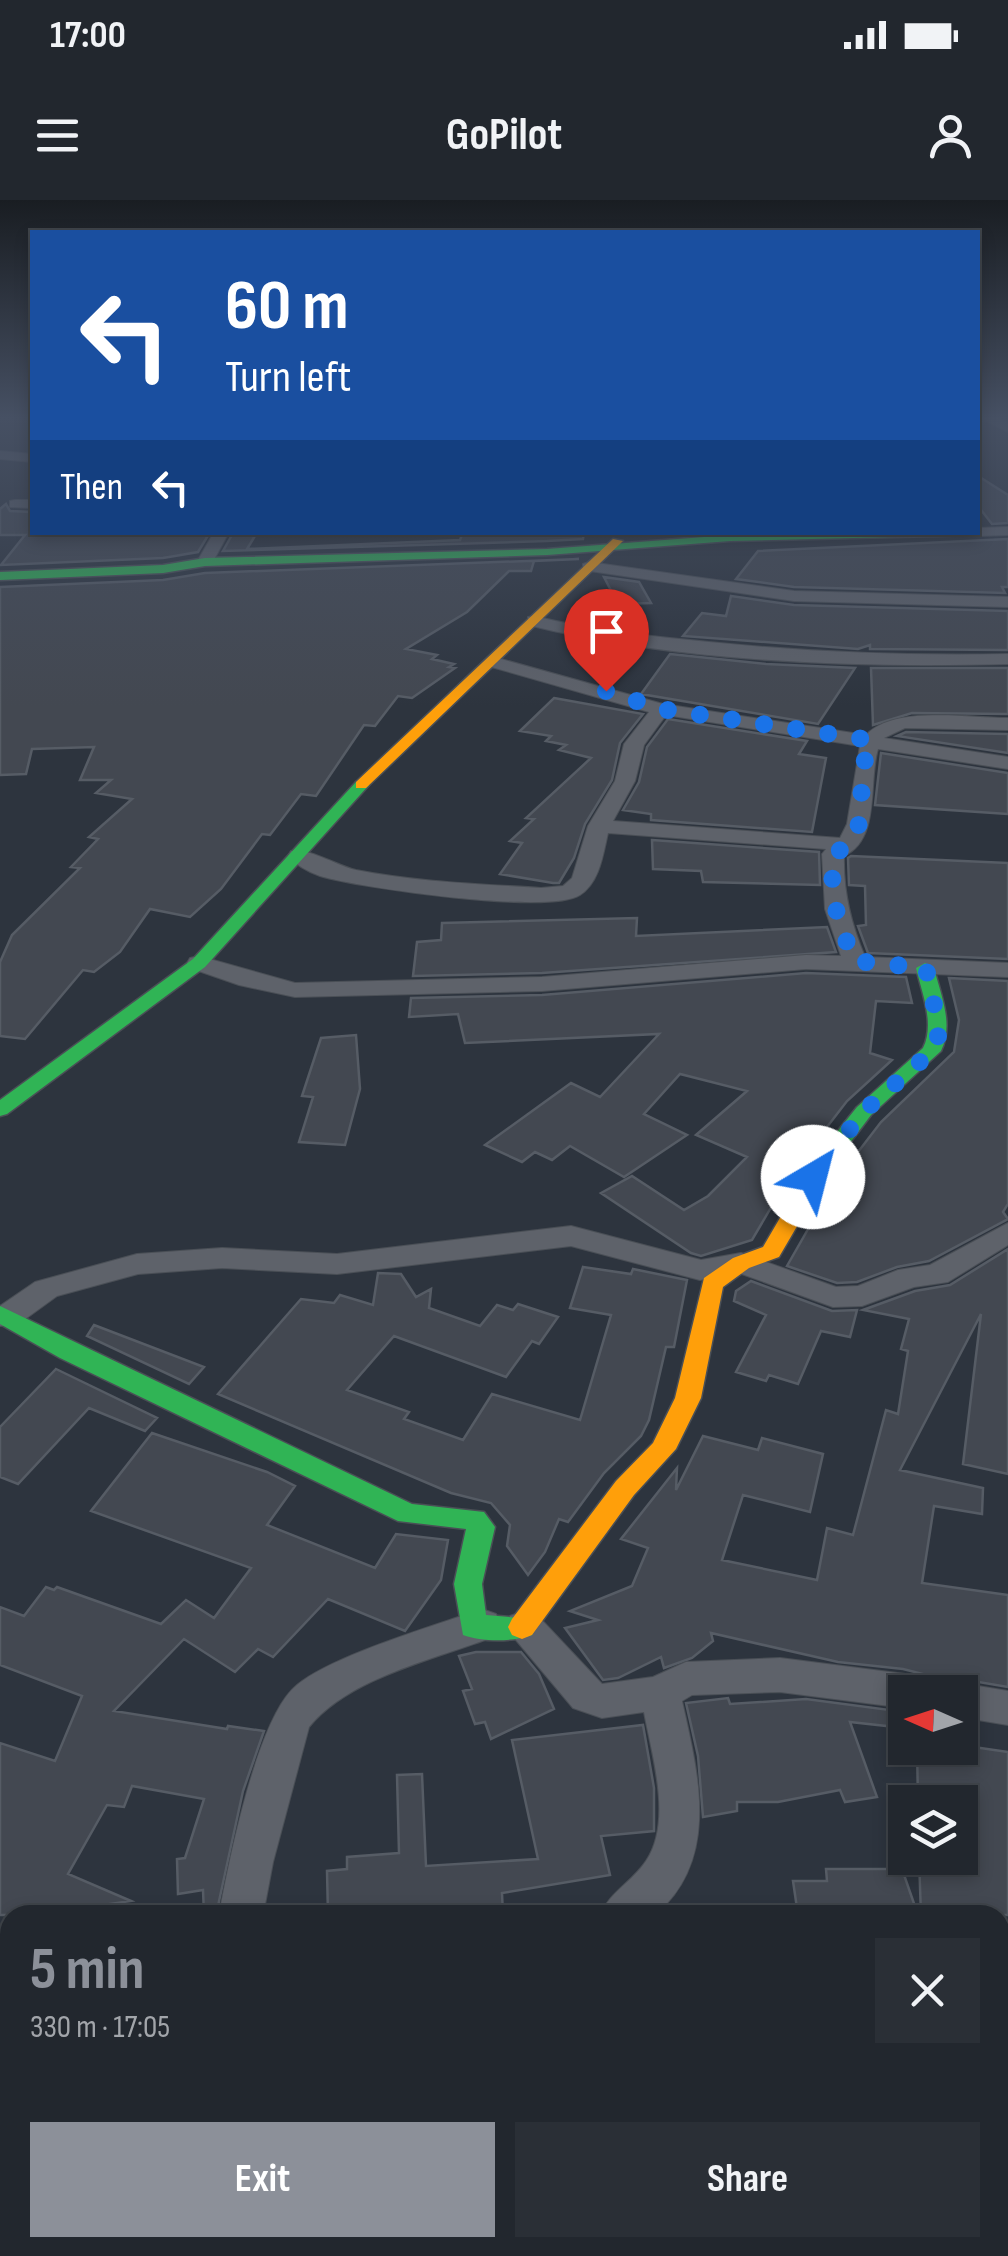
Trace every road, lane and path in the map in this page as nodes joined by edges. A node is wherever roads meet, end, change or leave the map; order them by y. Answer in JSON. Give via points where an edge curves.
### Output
{"nodes":[{"id":1,"x":980,"y":532,"type":"edge"},
{"id":2,"x":1008,"y":532,"type":"edge"},
{"id":3,"x":220,"y":535,"type":"edge"},
{"id":4,"x":626,"y":535,"type":"edge"},
{"id":5,"x":854,"y":535,"type":"edge"},
{"id":6,"x":606,"y":549,"type":"junction"},
{"id":7,"x":205,"y":562,"type":"junction"},
{"id":8,"x":589,"y":567,"type":"junction"},
{"id":9,"x":0,"y":576,"type":"edge"},
{"id":10,"x":1008,"y":602,"type":"edge"},
{"id":11,"x":534,"y":622,"type":"junction"},
{"id":12,"x":1008,"y":659,"type":"edge"},
{"id":13,"x":494,"y":662,"type":"junction"},
{"id":14,"x":661,"y":709,"type":"junction"},
{"id":15,"x":1008,"y":724,"type":"edge"},
{"id":16,"x":871,"y":740,"type":"junction"},
{"id":17,"x":1008,"y":763,"type":"edge"},
{"id":18,"x":600,"y":826,"type":"junction"},
{"id":19,"x":843,"y":849,"type":"junction"},
{"id":20,"x":299,"y":856,"type":"junction"},
{"id":21,"x":855,"y":961,"type":"junction"},
{"id":22,"x":199,"y":963,"type":"junction"},
{"id":23,"x":926,"y":968,"type":"junction"},
{"id":24,"x":1008,"y":970,"type":"edge"},
{"id":25,"x":0,"y":1110,"type":"edge"},
{"id":26,"x":1008,"y":1232,"type":"edge"},
{"id":27,"x":741,"y":1264,"type":"junction"},
{"id":28,"x":3,"y":1316,"type":"edge"},
{"id":29,"x":482,"y":1626,"type":"junction"},
{"id":30,"x":524,"y":1626,"type":"junction"},
{"id":31,"x":888,"y":1689,"type":"edge"},
{"id":32,"x":660,"y":1693,"type":"junction"},
{"id":33,"x":978,"y":1703,"type":"edge"},
{"id":34,"x":1008,"y":1708,"type":"edge"},
{"id":35,"x":243,"y":1905,"type":"edge"},
{"id":36,"x":637,"y":1905,"type":"edge"}],
"edges":[{"from":1,"to":2,"type":"street"},
{"from":3,"to":7,"type":"street"},
{"from":4,"to":6,"type":"street"},
{"from":5,"to":6,"type":"street"},
{"from":6,"to":7,"type":"street"},
{"from":6,"to":8,"type":"street"},
{"from":7,"to":9,"type":"street"},
{"from":8,"to":10,"type":"street","via":[[794,596]]},
{"from":8,"to":11,"type":"street"},
{"from":11,"to":12,"type":"street","via":[[589,635],[796,656]]},
{"from":11,"to":13,"type":"street"},
{"from":13,"to":14,"type":"street"},
{"from":13,"to":20,"type":"street","via":[[348,797]]},
{"from":14,"to":16,"type":"street"},
{"from":14,"to":18,"type":"street","via":[[634,744],[625,782]]},
{"from":15,"to":16,"type":"street","via":[[891,723]]},
{"from":16,"to":17,"type":"street"},
{"from":16,"to":19,"type":"street","via":[[862,772],[861,824]]},
{"from":18,"to":19,"type":"street"},
{"from":18,"to":20,"type":"street","via":[[582,882],[557,895],[398,885],[324,870]]},
{"from":19,"to":21,"type":"street","via":[[833,854],[832,896]]},
{"from":20,"to":22,"type":"street"},
{"from":21,"to":22,"type":"street","via":[[542,984],[321,990],[277,988]]},
{"from":21,"to":23,"type":"street"},
{"from":22,"to":25,"type":"street"},
{"from":23,"to":24,"type":"street"},
{"from":23,"to":27,"type":"street","via":[[938,1023],[931,1052],[888,1086],[832,1152],[771,1252]]},
{"from":26,"to":27,"type":"street","via":[[937,1275],[910,1277],[862,1296],[833,1297]]},
{"from":27,"to":28,"type":"street","via":[[700,1270],[571,1236],[337,1264],[222,1258],[137,1264],[46,1289]]},
{"from":27,"to":30,"type":"street","via":[[712,1283],[692,1385],[662,1448],[624,1488]]},
{"from":28,"to":29,"type":"street","via":[[408,1514],[474,1519],[481,1527],[468,1584],[473,1628]]},
{"from":29,"to":30,"type":"street"},
{"from":29,"to":35,"type":"street","via":[[336,1680],[291,1719]]},
{"from":30,"to":32,"type":"street","via":[[587,1696],[602,1701]]},
{"from":31,"to":32,"type":"street","via":[[780,1674],[686,1679]]},
{"from":32,"to":36,"type":"street","via":[[683,1815],[673,1858]]},
{"from":33,"to":34,"type":"street"}]}
